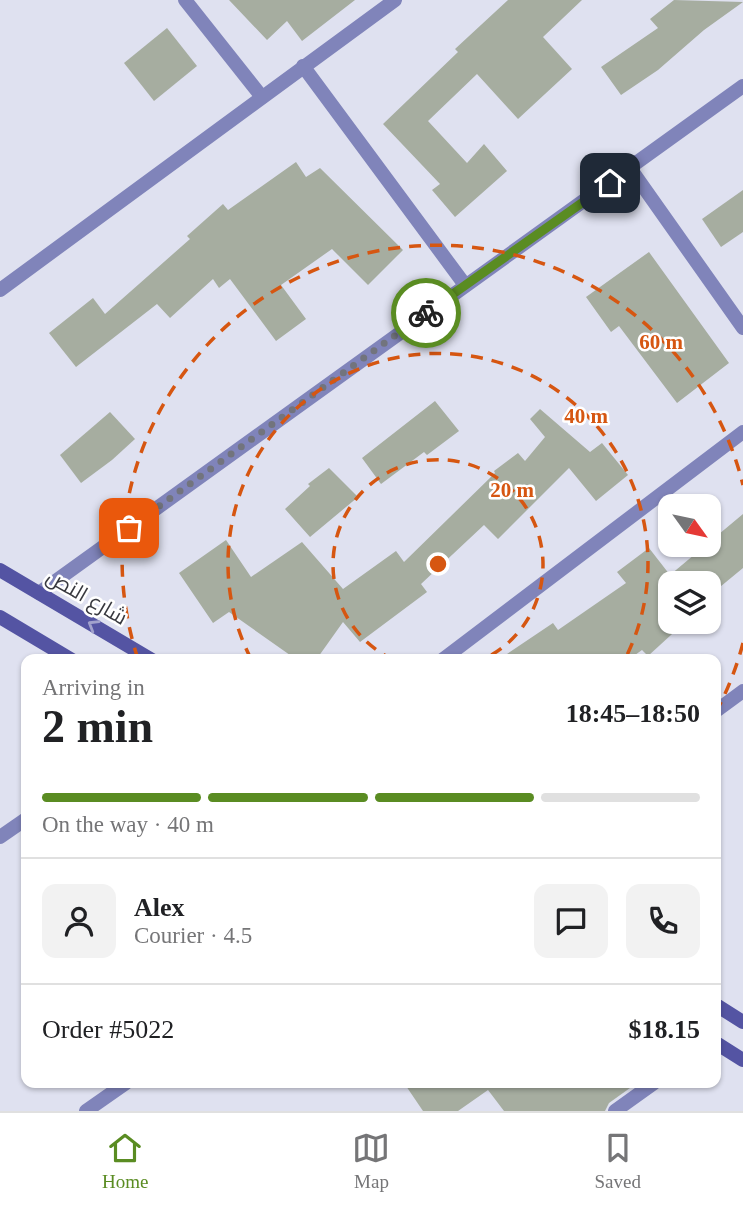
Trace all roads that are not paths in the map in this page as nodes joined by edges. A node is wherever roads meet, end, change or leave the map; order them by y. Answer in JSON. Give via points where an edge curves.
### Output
{"nodes":[{"id":1,"x":185,"y":0,"type":"edge"},
{"id":2,"x":395,"y":0,"type":"edge"},
{"id":3,"x":303,"y":66,"type":"junction"},
{"id":4,"x":743,"y":86,"type":"edge"},
{"id":5,"x":262,"y":97,"type":"junction"},
{"id":6,"x":630,"y":168,"type":"junction"},
{"id":7,"x":466,"y":285,"type":"junction"},
{"id":8,"x":0,"y":290,"type":"edge"},
{"id":9,"x":743,"y":328,"type":"edge"},
{"id":10,"x":743,"y":432,"type":"edge"},
{"id":11,"x":0,"y":570,"type":"edge"},
{"id":12,"x":39,"y":593,"type":"junction"},
{"id":13,"x":0,"y":617,"type":"edge"},
{"id":14,"x":62,"y":654,"type":"edge"},
{"id":15,"x":142,"y":654,"type":"edge"},
{"id":16,"x":450,"y":654,"type":"edge"},
{"id":17,"x":743,"y":691,"type":"edge"},
{"id":18,"x":721,"y":707,"type":"edge"},
{"id":19,"x":21,"y":822,"type":"edge"},
{"id":20,"x":0,"y":837,"type":"edge"},
{"id":21,"x":721,"y":1008,"type":"edge"},
{"id":22,"x":743,"y":1022,"type":"edge"},
{"id":23,"x":721,"y":1046,"type":"edge"},
{"id":24,"x":743,"y":1060,"type":"edge"},
{"id":25,"x":119,"y":1088,"type":"edge"},
{"id":26,"x":647,"y":1088,"type":"edge"},
{"id":27,"x":86,"y":1111,"type":"edge"},
{"id":28,"x":615,"y":1111,"type":"edge"}],
"edges":[{"from":1,"to":5,"type":"street"},
{"from":2,"to":3,"type":"street"},
{"from":3,"to":5,"type":"street"},
{"from":3,"to":7,"type":"street"},
{"from":4,"to":6,"type":"street"},
{"from":5,"to":8,"type":"street"},
{"from":6,"to":7,"type":"street"},
{"from":6,"to":9,"type":"street"},
{"from":7,"to":12,"type":"street"},
{"from":10,"to":16,"type":"street"},
{"from":11,"to":12,"type":"main road","name":"شارع النص"},
{"from":15,"to":12,"type":"main road","name":"شارع النص","one_way":true},
{"from":13,"to":14,"type":"main road"},
{"from":17,"to":18,"type":"street"},
{"from":19,"to":20,"type":"street"},
{"from":21,"to":22,"type":"main road"},
{"from":23,"to":24,"type":"main road"},
{"from":25,"to":27,"type":"street"},
{"from":26,"to":28,"type":"street"}]}
